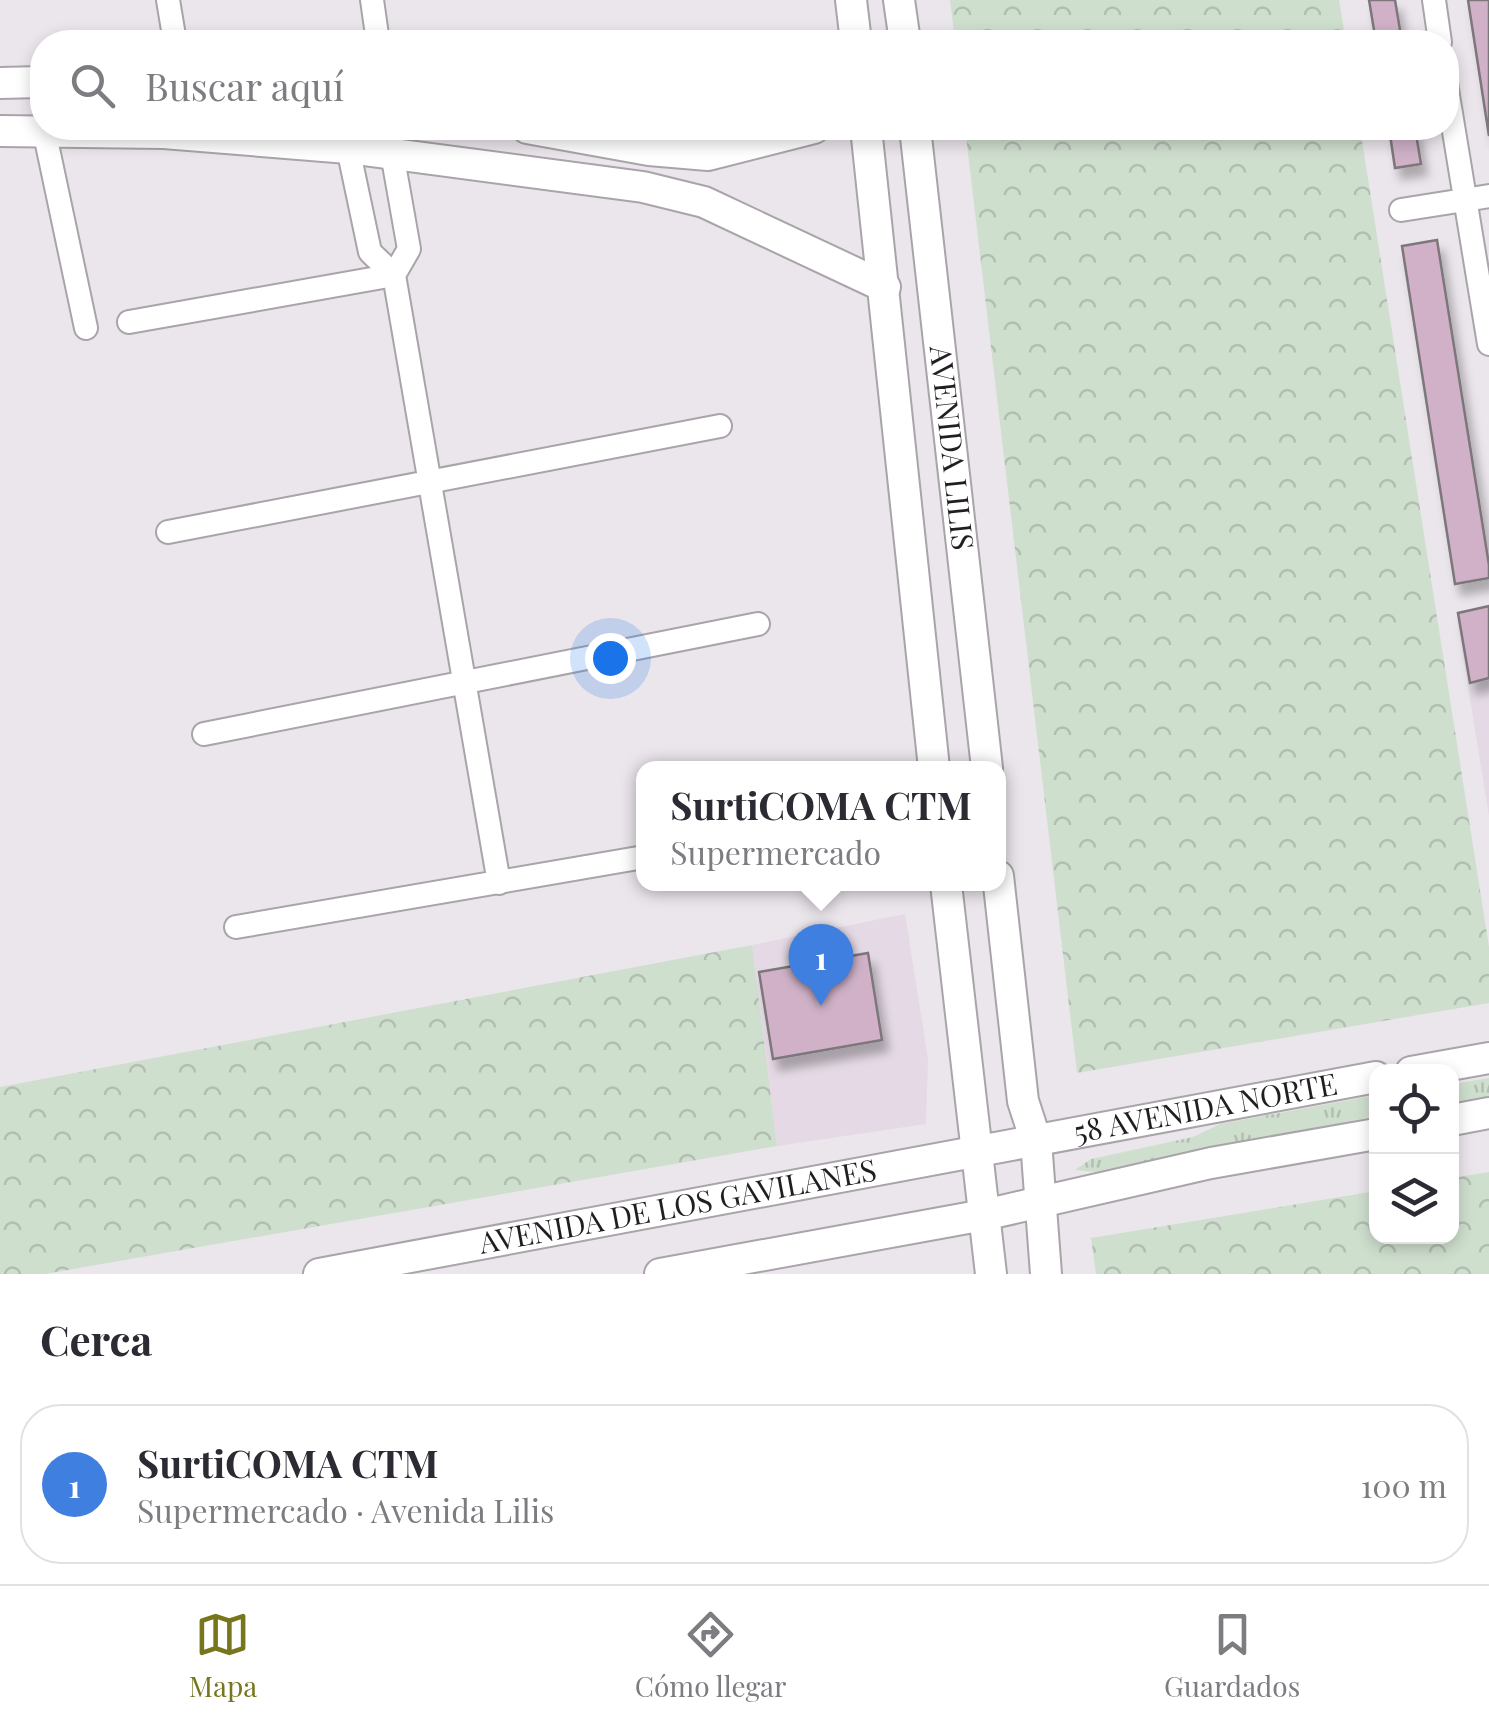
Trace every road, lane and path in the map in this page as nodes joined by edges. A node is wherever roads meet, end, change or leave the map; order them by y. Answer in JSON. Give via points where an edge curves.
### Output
{"nodes":[{"id":1,"x":168,"y":0,"type":"edge"},
{"id":2,"x":372,"y":0,"type":"edge"},
{"id":3,"x":851,"y":0,"type":"edge"},
{"id":4,"x":900,"y":0,"type":"edge"},
{"id":5,"x":1434,"y":0,"type":"edge"},
{"id":6,"x":173,"y":30,"type":"edge"},
{"id":7,"x":376,"y":30,"type":"edge"},
{"id":8,"x":855,"y":30,"type":"edge"},
{"id":9,"x":903,"y":30,"type":"edge"},
{"id":10,"x":1438,"y":30,"type":"edge"},
{"id":11,"x":0,"y":82,"type":"edge"},
{"id":12,"x":30,"y":82,"type":"edge"},
{"id":13,"x":0,"y":130,"type":"edge"},
{"id":14,"x":30,"y":130,"type":"edge"},
{"id":15,"x":46,"y":140,"type":"edge"},
{"id":16,"x":348,"y":140,"type":"edge"},
{"id":17,"x":354,"y":140,"type":"edge"},
{"id":18,"x":594,"y":140,"type":"edge"},
{"id":19,"x":767,"y":140,"type":"edge"},
{"id":20,"x":867,"y":140,"type":"edge"},
{"id":21,"x":916,"y":140,"type":"edge"},
{"id":22,"x":1455,"y":140,"type":"edge"},
{"id":23,"x":392,"y":154,"type":"junction"},
{"id":24,"x":708,"y":155,"type":"junction"},
{"id":25,"x":1463,"y":189,"type":"junction"},
{"id":26,"x":1489,"y":196,"type":"edge"},
{"id":27,"x":704,"y":202,"type":"junction"},
{"id":28,"x":1402,"y":210,"type":"dead end"},
{"id":29,"x":394,"y":275,"type":"junction"},
{"id":30,"x":885,"y":287,"type":"junction"},
{"id":31,"x":129,"y":322,"type":"dead end"},
{"id":32,"x":86,"y":328,"type":"dead end"},
{"id":33,"x":1489,"y":344,"type":"edge"},
{"id":34,"x":942,"y":354,"type":"junction"},
{"id":35,"x":892,"y":358,"type":"junction"},
{"id":36,"x":720,"y":426,"type":"dead end"},
{"id":37,"x":430,"y":482,"type":"junction"},
{"id":38,"x":168,"y":532,"type":"dead end"},
{"id":39,"x":758,"y":624,"type":"dead end"},
{"id":40,"x":464,"y":680,"type":"junction"},
{"id":41,"x":204,"y":734,"type":"dead end"},
{"id":42,"x":933,"y":761,"type":"edge"},
{"id":43,"x":986,"y":761,"type":"edge"},
{"id":44,"x":636,"y":858,"type":"edge"},
{"id":45,"x":499,"y":883,"type":"junction"},
{"id":46,"x":947,"y":891,"type":"edge"},
{"id":47,"x":1000,"y":891,"type":"edge"},
{"id":48,"x":236,"y":927,"type":"dead end"},
{"id":49,"x":1489,"y":1058,"type":"edge"},
{"id":50,"x":1456,"y":1064,"type":"edge"},
{"id":51,"x":1369,"y":1079,"type":"edge"},
{"id":52,"x":1489,"y":1114,"type":"edge"},
{"id":53,"x":1459,"y":1119,"type":"edge"},
{"id":54,"x":1369,"y":1135,"type":"edge"},
{"id":55,"x":1036,"y":1141,"type":"junction"},
{"id":56,"x":973,"y":1152,"type":"junction"},
{"id":57,"x":1038,"y":1203,"type":"junction"},
{"id":58,"x":984,"y":1215,"type":"junction"},
{"id":59,"x":318,"y":1274,"type":"edge"},
{"id":60,"x":660,"y":1274,"type":"edge"},
{"id":61,"x":991,"y":1274,"type":"edge"},
{"id":62,"x":1046,"y":1274,"type":"edge"}],
"edges":[{"from":1,"to":6,"type":"street"},
{"from":2,"to":7,"type":"street"},
{"from":3,"to":8,"type":"main road"},
{"from":4,"to":9,"type":"main road"},
{"from":5,"to":10,"type":"street"},
{"from":11,"to":12,"type":"main road"},
{"from":13,"to":14,"type":"main road"},
{"from":15,"to":32,"type":"street"},
{"from":16,"to":29,"type":"street","via":[[370,252]]},
{"from":17,"to":23,"type":"main road"},
{"from":18,"to":24,"type":"main road"},
{"from":19,"to":24,"type":"main road"},
{"from":20,"to":30,"type":"main road","name":"AVENIDA LILIS"},
{"from":21,"to":34,"type":"main road","name":"AVENIDA LILIS"},
{"from":22,"to":25,"type":"street"},
{"from":23,"to":27,"type":"main road","via":[[613,182]]},
{"from":23,"to":29,"type":"street","via":[[409,249]]},
{"from":24,"to":27,"type":"main road"},
{"from":25,"to":26,"type":"street"},
{"from":25,"to":28,"type":"street"},
{"from":25,"to":33,"type":"street"},
{"from":27,"to":30,"type":"main road"},
{"from":29,"to":31,"type":"street"},
{"from":29,"to":37,"type":"street"},
{"from":30,"to":35,"type":"main road","name":"AVENIDA LILIS"},
{"from":34,"to":35,"type":"main road"},
{"from":34,"to":43,"type":"main road","name":"AVENIDA LILIS"},
{"from":35,"to":42,"type":"main road","name":"AVENIDA LILIS"},
{"from":36,"to":37,"type":"street"},
{"from":37,"to":38,"type":"street"},
{"from":37,"to":40,"type":"street"},
{"from":39,"to":40,"type":"street"},
{"from":40,"to":41,"type":"street"},
{"from":40,"to":45,"type":"street"},
{"from":44,"to":45,"type":"street"},
{"from":45,"to":48,"type":"street"},
{"from":46,"to":56,"type":"main road"},
{"from":47,"to":55,"type":"main road","via":[[1023,1100]]},
{"from":49,"to":50,"type":"main road"},
{"from":51,"to":55,"type":"main road","name":"58 AVENIDA NORTE"},
{"from":52,"to":53,"type":"main road"},
{"from":54,"to":57,"type":"main road","name":"58 AVENIDA NORTE"},
{"from":55,"to":56,"type":"main road","name":"AVENIDA DE LOS GAVILANES"},
{"from":55,"to":57,"type":"main road"},
{"from":56,"to":58,"type":"main road"},
{"from":56,"to":59,"type":"main road","name":"AVENIDA DE LOS GAVILANES"},
{"from":57,"to":58,"type":"main road","name":"AVENIDA DE LOS GAVILANES"},
{"from":57,"to":62,"type":"main road"},
{"from":58,"to":60,"type":"main road","name":"AVENIDA DE LOS GAVILANES"},
{"from":58,"to":61,"type":"main road"}]}
